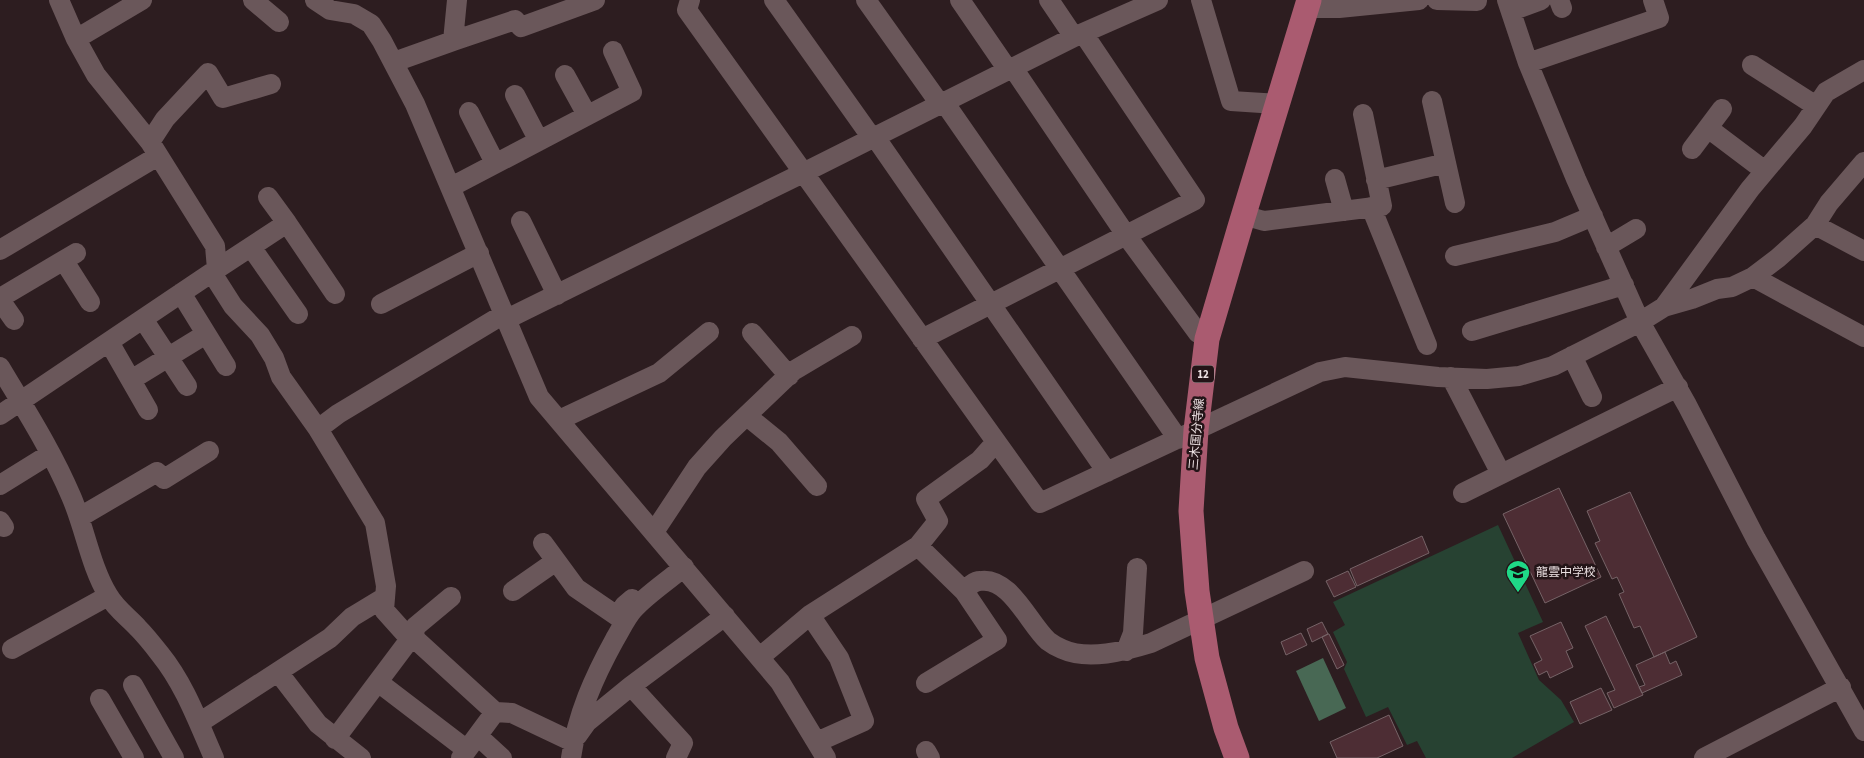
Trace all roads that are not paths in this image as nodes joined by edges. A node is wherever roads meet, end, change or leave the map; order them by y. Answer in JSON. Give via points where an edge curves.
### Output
{"nodes":[{"id":1,"x":59,"y":0,"type":"edge"},
{"id":2,"x":142,"y":0,"type":"edge"},
{"id":3,"x":253,"y":0,"type":"edge"},
{"id":4,"x":316,"y":0,"type":"edge"},
{"id":5,"x":457,"y":0,"type":"edge"},
{"id":6,"x":595,"y":0,"type":"edge"},
{"id":7,"x":690,"y":0,"type":"edge"},
{"id":8,"x":774,"y":0,"type":"edge"},
{"id":9,"x":866,"y":0,"type":"edge"},
{"id":10,"x":960,"y":0,"type":"edge"},
{"id":11,"x":1049,"y":0,"type":"edge"},
{"id":12,"x":1201,"y":0,"type":"edge"},
{"id":13,"x":1419,"y":0,"type":"edge"},
{"id":14,"x":1437,"y":0,"type":"edge"},
{"id":15,"x":1476,"y":0,"type":"edge"},
{"id":16,"x":1541,"y":0,"type":"edge"},
{"id":17,"x":1653,"y":0,"type":"edge"},
{"id":18,"x":1149,"y":2,"type":"edge"},
{"id":19,"x":1308,"y":4,"type":"edge"},
{"id":20,"x":1509,"y":6,"type":"edge"},
{"id":21,"x":279,"y":22,"type":"dead end"},
{"id":22,"x":1078,"y":35,"type":"junction"},
{"id":23,"x":76,"y":38,"type":"junction"},
{"id":24,"x":453,"y":41,"type":"junction"},
{"id":25,"x":613,"y":51,"type":"dead end"},
{"id":26,"x":394,"y":62,"type":"junction"},
{"id":27,"x":1528,"y":63,"type":"junction"},
{"id":28,"x":1752,"y":65,"type":"dead end"},
{"id":29,"x":1010,"y":69,"type":"junction"},
{"id":30,"x":1864,"y":70,"type":"edge"},
{"id":31,"x":566,"y":75,"type":"dead end"},
{"id":32,"x":271,"y":84,"type":"dead end"},
{"id":33,"x":515,"y":94,"type":"dead end"},
{"id":34,"x":1432,"y":101,"type":"dead end"},
{"id":35,"x":942,"y":103,"type":"junction"},
{"id":36,"x":1278,"y":104,"type":"junction"},
{"id":37,"x":1816,"y":106,"type":"junction"},
{"id":38,"x":1722,"y":109,"type":"dead end"},
{"id":39,"x":469,"y":112,"type":"dead end"},
{"id":40,"x":1362,"y":114,"type":"dead end"},
{"id":41,"x":587,"y":115,"type":"junction"},
{"id":42,"x":1708,"y":128,"type":"junction"},
{"id":43,"x":874,"y":137,"type":"junction"},
{"id":44,"x":539,"y":141,"type":"junction"},
{"id":45,"x":154,"y":149,"type":"junction"},
{"id":46,"x":1692,"y":150,"type":"dead end"},
{"id":47,"x":1446,"y":163,"type":"junction"},
{"id":48,"x":495,"y":164,"type":"junction"},
{"id":49,"x":1863,"y":165,"type":"edge"},
{"id":50,"x":1765,"y":171,"type":"junction"},
{"id":51,"x":804,"y":173,"type":"junction"},
{"id":52,"x":1335,"y":179,"type":"dead end"},
{"id":53,"x":1376,"y":180,"type":"junction"},
{"id":54,"x":451,"y":186,"type":"junction"},
{"id":55,"x":268,"y":197,"type":"dead end"},
{"id":56,"x":1455,"y":203,"type":"dead end"},
{"id":57,"x":1371,"y":207,"type":"junction"},
{"id":58,"x":1344,"y":211,"type":"junction"},
{"id":59,"x":1244,"y":215,"type":"junction"},
{"id":60,"x":1593,"y":216,"type":"junction"},
{"id":61,"x":521,"y":221,"type":"dead end"},
{"id":62,"x":287,"y":223,"type":"junction"},
{"id":63,"x":1815,"y":225,"type":"junction"},
{"id":64,"x":1636,"y":229,"type":"dead end"},
{"id":65,"x":1126,"y":235,"type":"junction"},
{"id":66,"x":251,"y":247,"type":"junction"},
{"id":67,"x":1606,"y":247,"type":"junction"},
{"id":68,"x":0,"y":250,"type":"edge"},
{"id":69,"x":1864,"y":251,"type":"edge"},
{"id":70,"x":479,"y":253,"type":"junction"},
{"id":71,"x":1455,"y":256,"type":"dead end"},
{"id":72,"x":1060,"y":269,"type":"junction"},
{"id":73,"x":214,"y":271,"type":"junction"},
{"id":74,"x":1754,"y":277,"type":"junction"},
{"id":75,"x":1624,"y":285,"type":"junction"},
{"id":76,"x":181,"y":293,"type":"junction"},
{"id":77,"x":335,"y":294,"type":"dead end"},
{"id":78,"x":557,"y":294,"type":"junction"},
{"id":79,"x":0,"y":299,"type":"edge"},
{"id":80,"x":90,"y":302,"type":"dead end"},
{"id":81,"x":381,"y":304,"type":"dead end"},
{"id":82,"x":990,"y":305,"type":"junction"},
{"id":83,"x":1664,"y":307,"type":"junction"},
{"id":84,"x":298,"y":314,"type":"dead end"},
{"id":85,"x":506,"y":317,"type":"junction"},
{"id":86,"x":143,"y":319,"type":"junction"},
{"id":87,"x":14,"y":320,"type":"dead end"},
{"id":88,"x":1640,"y":322,"type":"junction"},
{"id":89,"x":1472,"y":331,"type":"dead end"},
{"id":90,"x":709,"y":332,"type":"dead end"},
{"id":91,"x":752,"y":333,"type":"dead end"},
{"id":92,"x":206,"y":334,"type":"junction"},
{"id":93,"x":852,"y":336,"type":"dead end"},
{"id":94,"x":1864,"y":337,"type":"edge"},
{"id":95,"x":922,"y":339,"type":"junction"},
{"id":96,"x":1207,"y":340,"type":"junction"},
{"id":97,"x":109,"y":342,"type":"junction"},
{"id":98,"x":1427,"y":345,"type":"dead end"},
{"id":99,"x":1572,"y":356,"type":"junction"},
{"id":100,"x":168,"y":357,"type":"junction"},
{"id":101,"x":226,"y":366,"type":"dead end"},
{"id":102,"x":0,"y":367,"type":"edge"},
{"id":103,"x":789,"y":376,"type":"junction"},
{"id":104,"x":1451,"y":377,"type":"junction"},
{"id":105,"x":131,"y":380,"type":"junction"},
{"id":106,"x":187,"y":386,"type":"dead end"},
{"id":107,"x":1678,"y":387,"type":"junction"},
{"id":108,"x":1592,"y":396,"type":"dead end"},
{"id":109,"x":20,"y":402,"type":"junction"},
{"id":110,"x":148,"y":410,"type":"dead end"},
{"id":111,"x":0,"y":415,"type":"edge"},
{"id":112,"x":747,"y":416,"type":"junction"},
{"id":113,"x":559,"y":420,"type":"junction"},
{"id":114,"x":318,"y":430,"type":"junction"},
{"id":115,"x":1187,"y":434,"type":"junction"},
{"id":116,"x":996,"y":442,"type":"junction"},
{"id":117,"x":209,"y":451,"type":"dead end"},
{"id":118,"x":50,"y":454,"type":"junction"},
{"id":119,"x":1498,"y":468,"type":"dead end"},
{"id":120,"x":1107,"y":472,"type":"junction"},
{"id":121,"x":0,"y":485,"type":"edge"},
{"id":122,"x":817,"y":486,"type":"dead end"},
{"id":123,"x":1463,"y":492,"type":"dead end"},
{"id":124,"x":80,"y":518,"type":"junction"},
{"id":125,"x":654,"y":532,"type":"junction"},
{"id":126,"x":543,"y":543,"type":"dead end"},
{"id":127,"x":918,"y":546,"type":"junction"},
{"id":128,"x":556,"y":561,"type":"junction"},
{"id":129,"x":681,"y":564,"type":"junction"},
{"id":130,"x":1137,"y":568,"type":"dead end"},
{"id":131,"x":1304,"y":571,"type":"dead end"},
{"id":132,"x":964,"y":590,"type":"junction"},
{"id":133,"x":513,"y":591,"type":"dead end"},
{"id":134,"x":108,"y":596,"type":"junction"},
{"id":135,"x":385,"y":597,"type":"junction"},
{"id":136,"x":451,"y":597,"type":"dead end"},
{"id":137,"x":810,"y":615,"type":"junction"},
{"id":138,"x":725,"y":616,"type":"junction"},
{"id":139,"x":1201,"y":620,"type":"junction"},
{"id":140,"x":412,"y":639,"type":"junction"},
{"id":141,"x":12,"y":648,"type":"dead end"},
{"id":142,"x":1126,"y":651,"type":"junction"},
{"id":143,"x":760,"y":657,"type":"junction"},
{"id":144,"x":278,"y":672,"type":"junction"},
{"id":145,"x":378,"y":682,"type":"junction"},
{"id":146,"x":926,"y":683,"type":"dead end"},
{"id":147,"x":133,"y":685,"type":"dead end"},
{"id":148,"x":631,"y":686,"type":"junction"},
{"id":149,"x":1841,"y":687,"type":"junction"},
{"id":150,"x":100,"y":699,"type":"dead end"},
{"id":151,"x":495,"y":712,"type":"junction"},
{"id":152,"x":199,"y":723,"type":"junction"},
{"id":153,"x":1864,"y":731,"type":"edge"},
{"id":154,"x":335,"y":739,"type":"junction"},
{"id":155,"x":469,"y":748,"type":"edge"},
{"id":156,"x":572,"y":750,"type":"edge"},
{"id":157,"x":821,"y":750,"type":"edge"},
{"id":158,"x":134,"y":758,"type":"edge"},
{"id":159,"x":174,"y":758,"type":"edge"},
{"id":160,"x":214,"y":758,"type":"edge"},
{"id":161,"x":361,"y":758,"type":"edge"},
{"id":162,"x":502,"y":758,"type":"edge"},
{"id":163,"x":676,"y":758,"type":"edge"},
{"id":164,"x":1237,"y":758,"type":"edge"},
{"id":165,"x":1704,"y":758,"type":"edge"}],
"edges":[{"from":1,"to":23,"type":"street"},
{"from":2,"to":23,"type":"street"},
{"from":3,"to":21,"type":"street"},
{"from":4,"to":26,"type":"street","via":[[330,10],[354,14],[371,24]]},
{"from":5,"to":24,"type":"street"},
{"from":6,"to":24,"type":"street","via":[[521,27],[515,20]]},
{"from":7,"to":51,"type":"street","via":[[688,10]]},
{"from":8,"to":43,"type":"street"},
{"from":9,"to":35,"type":"street"},
{"from":10,"to":29,"type":"street"},
{"from":11,"to":22,"type":"street"},
{"from":12,"to":36,"type":"street","via":[[1231,102]]},
{"from":13,"to":19,"type":"street","via":[[1339,8]]},
{"from":14,"to":15,"type":"street"},
{"from":16,"to":20,"type":"street"},
{"from":17,"to":27,"type":"street","via":[[1659,18]]},
{"from":18,"to":22,"type":"street"},
{"from":19,"to":36,"type":"main road","name":"三木国分寺線","number":"12"},
{"from":20,"to":27,"type":"street"},
{"from":22,"to":29,"type":"street"},
{"from":22,"to":65,"type":"street","via":[[1195,200]]},
{"from":23,"to":45,"type":"street","via":[[96,75]]},
{"from":24,"to":26,"type":"street"},
{"from":25,"to":41,"type":"street","via":[[632,92]]},
{"from":26,"to":54,"type":"street"},
{"from":27,"to":60,"type":"street"},
{"from":28,"to":37,"type":"street"},
{"from":29,"to":35,"type":"street"},
{"from":29,"to":65,"type":"street"},
{"from":30,"to":37,"type":"street","via":[[1826,92]]},
{"from":31,"to":41,"type":"street"},
{"from":32,"to":45,"type":"street","via":[[223,98],[208,73],[165,119]]},
{"from":33,"to":44,"type":"street"},
{"from":34,"to":47,"type":"street"},
{"from":35,"to":43,"type":"street"},
{"from":35,"to":72,"type":"street"},
{"from":36,"to":59,"type":"main road","name":"三木国分寺線","number":"12"},
{"from":37,"to":50,"type":"street"},
{"from":38,"to":42,"type":"street"},
{"from":39,"to":48,"type":"street"},
{"from":40,"to":53,"type":"street"},
{"from":41,"to":44,"type":"street"},
{"from":42,"to":46,"type":"street"},
{"from":42,"to":50,"type":"street"},
{"from":43,"to":51,"type":"street"},
{"from":43,"to":82,"type":"street"},
{"from":44,"to":48,"type":"street"},
{"from":45,"to":68,"type":"street"},
{"from":45,"to":73,"type":"street","via":[[214,246]]},
{"from":47,"to":53,"type":"street"},
{"from":47,"to":56,"type":"street"},
{"from":48,"to":54,"type":"street"},
{"from":49,"to":63,"type":"street"},
{"from":50,"to":83,"type":"street"},
{"from":51,"to":78,"type":"street"},
{"from":51,"to":95,"type":"street"},
{"from":52,"to":58,"type":"street"},
{"from":53,"to":57,"type":"street","via":[[1382,206]]},
{"from":54,"to":70,"type":"street"},
{"from":55,"to":62,"type":"street"},
{"from":57,"to":58,"type":"street"},
{"from":57,"to":98,"type":"street"},
{"from":58,"to":59,"type":"street","via":[[1264,221]]},
{"from":59,"to":96,"type":"main road","name":"三木国分寺線","number":"12"},
{"from":60,"to":67,"type":"street"},
{"from":60,"to":71,"type":"street","via":[[1555,232]]},
{"from":61,"to":78,"type":"street"},
{"from":62,"to":66,"type":"street"},
{"from":62,"to":77,"type":"street"},
{"from":63,"to":69,"type":"street"},
{"from":63,"to":74,"type":"street"},
{"from":64,"to":67,"type":"street"},
{"from":65,"to":72,"type":"street"},
{"from":65,"to":96,"type":"street","via":[[1198,333]]},
{"from":66,"to":73,"type":"street"},
{"from":66,"to":84,"type":"street"},
{"from":67,"to":75,"type":"street"},
{"from":70,"to":81,"type":"street"},
{"from":70,"to":85,"type":"street"},
{"from":72,"to":82,"type":"street"},
{"from":72,"to":115,"type":"street"},
{"from":73,"to":76,"type":"street"},
{"from":73,"to":114,"type":"street","via":[[233,306],[260,335],[281,377]]},
{"from":74,"to":83,"type":"street","via":[[1732,288],[1717,289]]},
{"from":74,"to":94,"type":"street"},
{"from":75,"to":88,"type":"street"},
{"from":75,"to":89,"type":"street"},
{"from":76,"to":86,"type":"street"},
{"from":76,"to":92,"type":"street"},
{"from":78,"to":85,"type":"street"},
{"from":79,"to":80,"type":"street","via":[[70,257]]},
{"from":79,"to":87,"type":"street"},
{"from":82,"to":95,"type":"street"},
{"from":82,"to":120,"type":"street"},
{"from":83,"to":88,"type":"street"},
{"from":85,"to":113,"type":"street","via":[[539,397]]},
{"from":85,"to":114,"type":"street","via":[[338,414]]},
{"from":86,"to":97,"type":"street"},
{"from":86,"to":100,"type":"street"},
{"from":88,"to":99,"type":"street"},
{"from":88,"to":107,"type":"street"},
{"from":90,"to":113,"type":"street","via":[[659,373]]},
{"from":91,"to":103,"type":"street"},
{"from":92,"to":100,"type":"street"},
{"from":92,"to":101,"type":"street"},
{"from":93,"to":103,"type":"street"},
{"from":95,"to":116,"type":"street"},
{"from":96,"to":115,"type":"main road","name":"三木国分寺線","number":"12"},
{"from":97,"to":105,"type":"street"},
{"from":97,"to":109,"type":"street"},
{"from":99,"to":104,"type":"street","via":[[1553,366],[1519,376],[1487,379]]},
{"from":99,"to":108,"type":"street"},
{"from":100,"to":105,"type":"street"},
{"from":100,"to":106,"type":"street"},
{"from":102,"to":109,"type":"street"},
{"from":103,"to":112,"type":"street"},
{"from":104,"to":115,"type":"street","via":[[1344,367],[1320,372]]},
{"from":104,"to":119,"type":"street"},
{"from":105,"to":110,"type":"street"},
{"from":107,"to":123,"type":"street"},
{"from":107,"to":149,"type":"street","via":[[1756,539]]},
{"from":109,"to":111,"type":"street"},
{"from":109,"to":118,"type":"street"},
{"from":112,"to":122,"type":"street","via":[[779,442]]},
{"from":112,"to":125,"type":"street","via":[[697,468]]},
{"from":113,"to":125,"type":"street"},
{"from":114,"to":135,"type":"street","via":[[375,523]]},
{"from":115,"to":120,"type":"street"},
{"from":115,"to":139,"type":"main road","name":"三木国分寺線","number":"12"},
{"from":116,"to":120,"type":"street","via":[[1040,503]]},
{"from":116,"to":127,"type":"street","via":[[980,460],[926,499],[938,521]]},
{"from":117,"to":124,"type":"street","via":[[164,479],[157,472]]},
{"from":118,"to":121,"type":"street"},
{"from":118,"to":124,"type":"street"},
{"from":124,"to":134,"type":"street","via":[[96,572]]},
{"from":125,"to":129,"type":"street"},
{"from":126,"to":128,"type":"street"},
{"from":127,"to":132,"type":"street"},
{"from":127,"to":137,"type":"street"},
{"from":128,"to":129,"type":"street","via":[[576,588],[617,616],[625,605]]},
{"from":128,"to":133,"type":"street"},
{"from":129,"to":138,"type":"street"},
{"from":129,"to":156,"type":"street","via":[[634,609],[600,665],[583,706]]},
{"from":130,"to":142,"type":"street","via":[[1133,633]]},
{"from":131,"to":139,"type":"street"},
{"from":132,"to":142,"type":"street","via":[[978,580],[994,581],[1006,589],[1048,642],[1064,650],[1094,655]]},
{"from":132,"to":146,"type":"street","via":[[997,640]]},
{"from":134,"to":141,"type":"street"},
{"from":134,"to":152,"type":"street","via":[[161,655],[184,688]]},
{"from":135,"to":140,"type":"street","via":[[384,610]]},
{"from":135,"to":144,"type":"street","via":[[352,617],[330,638]]},
{"from":136,"to":140,"type":"street","via":[[416,628]]},
{"from":137,"to":143,"type":"street"},
{"from":137,"to":157,"type":"street","via":[[839,658],[864,721]]},
{"from":138,"to":143,"type":"street"},
{"from":138,"to":148,"type":"street"},
{"from":139,"to":142,"type":"street"},
{"from":139,"to":164,"type":"main road","name":"三木国分寺線","number":"12","via":[[1207,658]]},
{"from":140,"to":145,"type":"street"},
{"from":140,"to":151,"type":"street"},
{"from":143,"to":157,"type":"street","via":[[780,682]]},
{"from":144,"to":152,"type":"street"},
{"from":144,"to":154,"type":"street","via":[[318,724]]},
{"from":145,"to":154,"type":"street"},
{"from":145,"to":155,"type":"street"},
{"from":147,"to":159,"type":"street"},
{"from":148,"to":156,"type":"street","via":[[587,722]]},
{"from":148,"to":163,"type":"street","via":[[683,742]]},
{"from":149,"to":153,"type":"street"},
{"from":149,"to":165,"type":"street"},
{"from":150,"to":158,"type":"street"},
{"from":151,"to":155,"type":"street"},
{"from":151,"to":156,"type":"street","via":[[512,713]]},
{"from":152,"to":160,"type":"street"},
{"from":154,"to":161,"type":"street"},
{"from":155,"to":162,"type":"street"}]}
